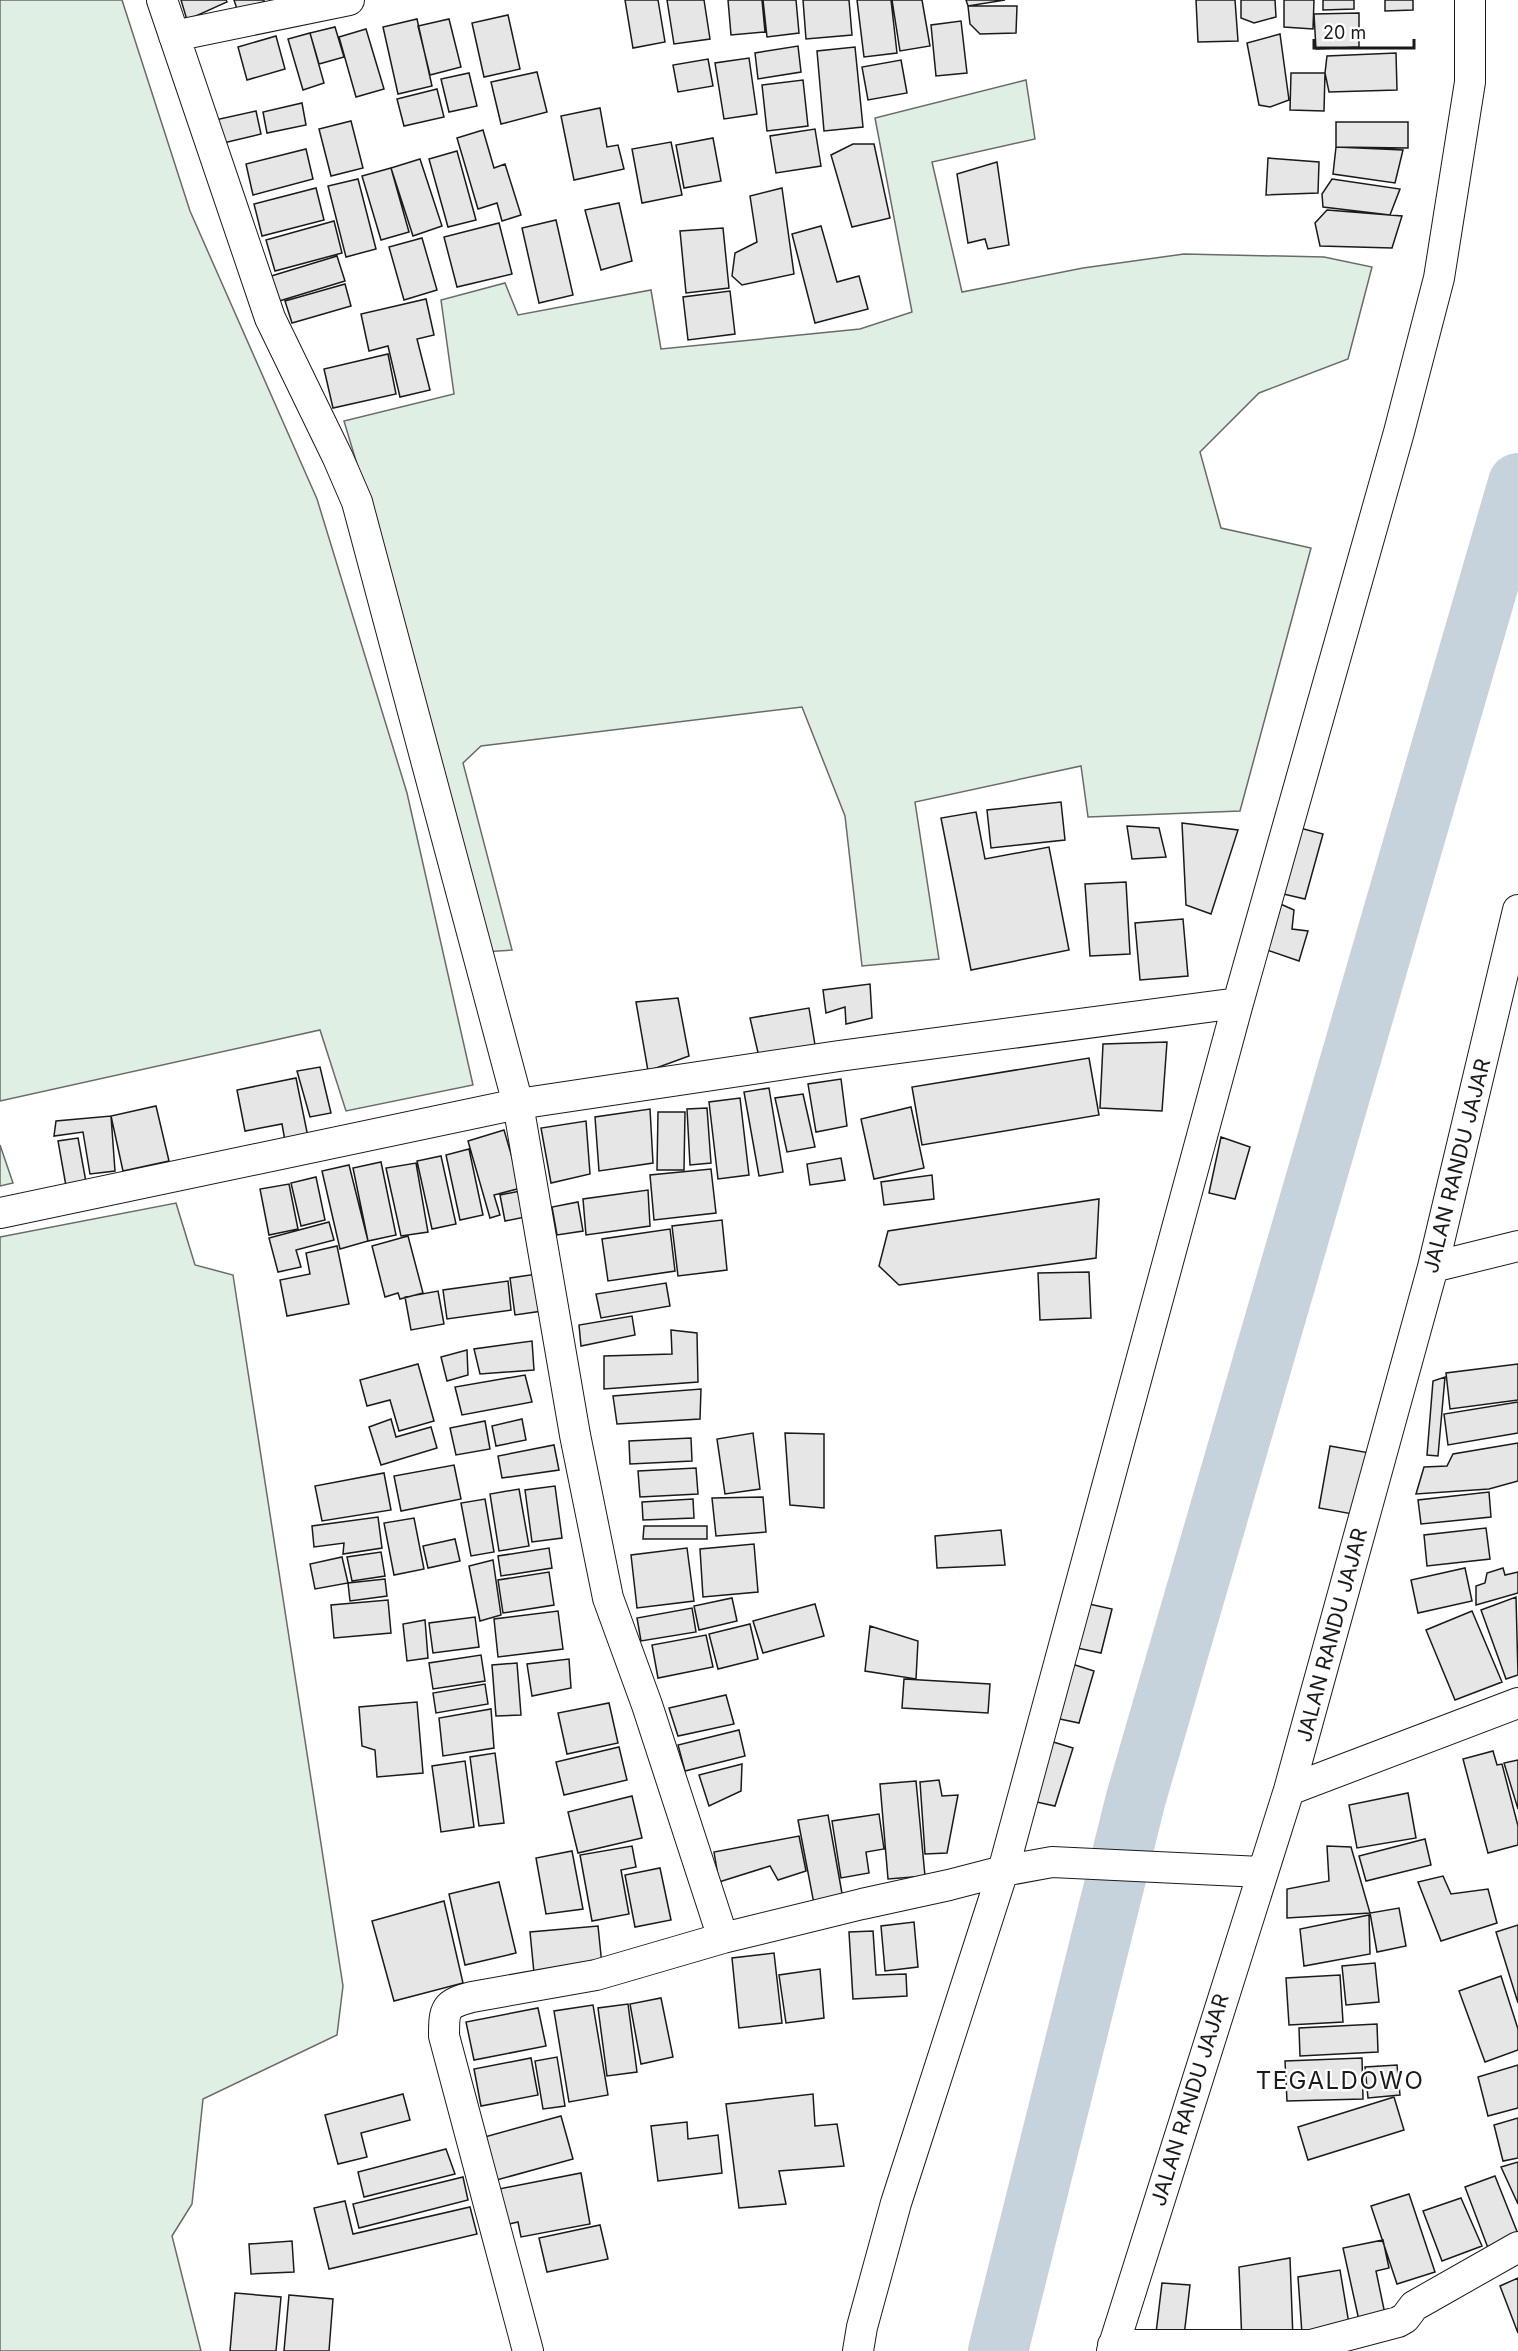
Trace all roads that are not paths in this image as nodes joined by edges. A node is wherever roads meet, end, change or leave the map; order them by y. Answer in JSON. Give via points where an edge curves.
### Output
{"nodes":[{"id":1,"x":162,"y":0,"type":"edge"},
{"id":2,"x":349,"y":0,"type":"edge"},
{"id":3,"x":1470,"y":0,"type":"edge"},
{"id":4,"x":174,"y":36,"type":"junction"},
{"id":5,"x":1518,"y":910,"type":"edge"},
{"id":6,"x":1238,"y":1003,"type":"junction"},
{"id":7,"x":518,"y":1104,"type":"junction"},
{"id":8,"x":0,"y":1213,"type":"edge"},
{"id":9,"x":1518,"y":1246,"type":"edge"},
{"id":10,"x":1433,"y":1267,"type":"junction"},
{"id":11,"x":1518,"y":1703,"type":"edge"},
{"id":12,"x":1289,"y":1790,"type":"junction"},
{"id":13,"x":1003,"y":1871,"type":"junction"},
{"id":14,"x":1261,"y":1872,"type":"junction"},
{"id":15,"x":723,"y":1938,"type":"junction"},
{"id":16,"x":1518,"y":2247,"type":"edge"},
{"id":17,"x":1112,"y":2348,"type":"edge"},
{"id":18,"x":528,"y":2351,"type":"edge"},
{"id":19,"x":858,"y":2351,"type":"edge"}],
"edges":[{"from":1,"to":4,"type":"street"},
{"from":2,"to":4,"type":"street"},
{"from":3,"to":6,"type":"street","via":[[1470,82],[1439,278]]},
{"from":4,"to":7,"type":"street","via":[[266,309],[357,502]]},
{"from":5,"to":10,"type":"street","name":"JALAN RANDU JAJAR"},
{"from":6,"to":7,"type":"street"},
{"from":6,"to":13,"type":"street"},
{"from":7,"to":8,"type":"street"},
{"from":7,"to":15,"type":"street","via":[[575,1435],[608,1598]]},
{"from":9,"to":10,"type":"street"},
{"from":10,"to":12,"type":"street","name":"JALAN RANDU JAJAR"},
{"from":11,"to":12,"type":"street"},
{"from":12,"to":14,"type":"street","name":"JALAN RANDU JAJAR"},
{"from":13,"to":14,"type":"street","via":[[1052,1862]]},
{"from":13,"to":15,"type":"street"},
{"from":13,"to":19,"type":"street","via":[[896,2203]]},
{"from":14,"to":17,"type":"street","name":"JALAN RANDU JAJAR"},
{"from":15,"to":18,"type":"street","via":[[596,1975],[453,2002],[444,2015],[444,2036]]},
{"from":16,"to":17,"type":"street","via":[[1414,2306],[1398,2322],[1339,2339],[1311,2345]]}]}
